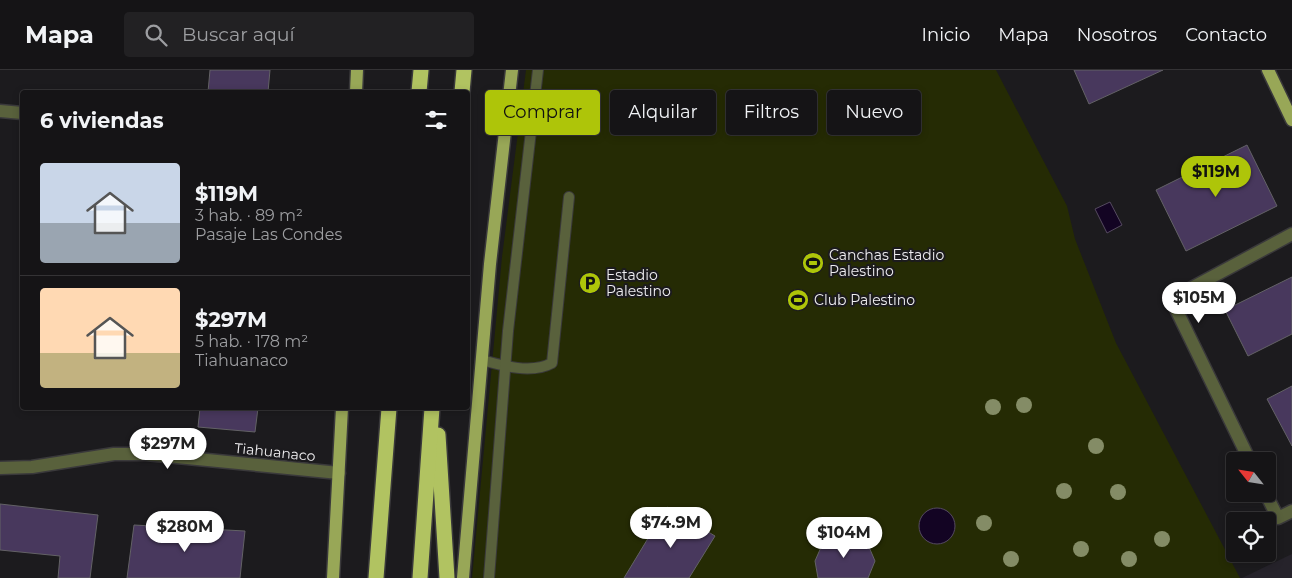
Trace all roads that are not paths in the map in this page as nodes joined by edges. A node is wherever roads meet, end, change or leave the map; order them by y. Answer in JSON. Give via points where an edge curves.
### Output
{"nodes":[{"id":1,"x":357,"y":70,"type":"edge"},
{"id":2,"x":421,"y":70,"type":"edge"},
{"id":3,"x":464,"y":70,"type":"edge"},
{"id":4,"x":512,"y":70,"type":"edge"},
{"id":5,"x":538,"y":70,"type":"edge"},
{"id":6,"x":1268,"y":70,"type":"edge"},
{"id":7,"x":356,"y":90,"type":"edge"},
{"id":8,"x":419,"y":90,"type":"edge"},
{"id":9,"x":462,"y":90,"type":"edge"},
{"id":10,"x":0,"y":111,"type":"edge"},
{"id":11,"x":20,"y":113,"type":"edge"},
{"id":12,"x":1292,"y":120,"type":"edge"},
{"id":13,"x":569,"y":197,"type":"dead end"},
{"id":14,"x":1292,"y":234,"type":"edge"},
{"id":15,"x":482,"y":360,"type":"junction"},
{"id":16,"x":506,"y":367,"type":"junction"},
{"id":17,"x":342,"y":410,"type":"edge"},
{"id":18,"x":390,"y":410,"type":"edge"},
{"id":19,"x":432,"y":410,"type":"edge"},
{"id":20,"x":436,"y":410,"type":"edge"},
{"id":21,"x":1246,"y":452,"type":"edge"},
{"id":22,"x":0,"y":468,"type":"edge"},
{"id":23,"x":339,"y":473,"type":"junction"},
{"id":24,"x":1270,"y":502,"type":"edge"},
{"id":25,"x":1292,"y":511,"type":"edge"},
{"id":26,"x":333,"y":578,"type":"edge"},
{"id":27,"x":376,"y":578,"type":"edge"},
{"id":28,"x":420,"y":578,"type":"edge"},
{"id":29,"x":448,"y":578,"type":"edge"},
{"id":30,"x":463,"y":578,"type":"edge"},
{"id":31,"x":489,"y":578,"type":"edge"}],
"edges":[{"from":1,"to":7,"type":"main road"},
{"from":2,"to":8,"type":"highway"},
{"from":3,"to":9,"type":"highway"},
{"from":4,"to":15,"type":"main road"},
{"from":5,"to":16,"type":"lane"},
{"from":6,"to":12,"type":"main road"},
{"from":10,"to":11,"type":"street"},
{"from":13,"to":16,"type":"lane","via":[[552,363],[543,368]]},
{"from":14,"to":21,"type":"street","via":[[1171,299]]},
{"from":15,"to":16,"type":"lane"},
{"from":15,"to":30,"type":"main road"},
{"from":16,"to":31,"type":"lane"},
{"from":17,"to":23,"type":"main road"},
{"from":18,"to":27,"type":"highway"},
{"from":19,"to":28,"type":"highway"},
{"from":20,"to":29,"type":"highway"},
{"from":22,"to":23,"type":"street","name":"Tiahuanaco","via":[[32,467],[114,454],[146,454]]},
{"from":23,"to":26,"type":"main road"},
{"from":24,"to":25,"type":"street","via":[[1278,518]]}]}
